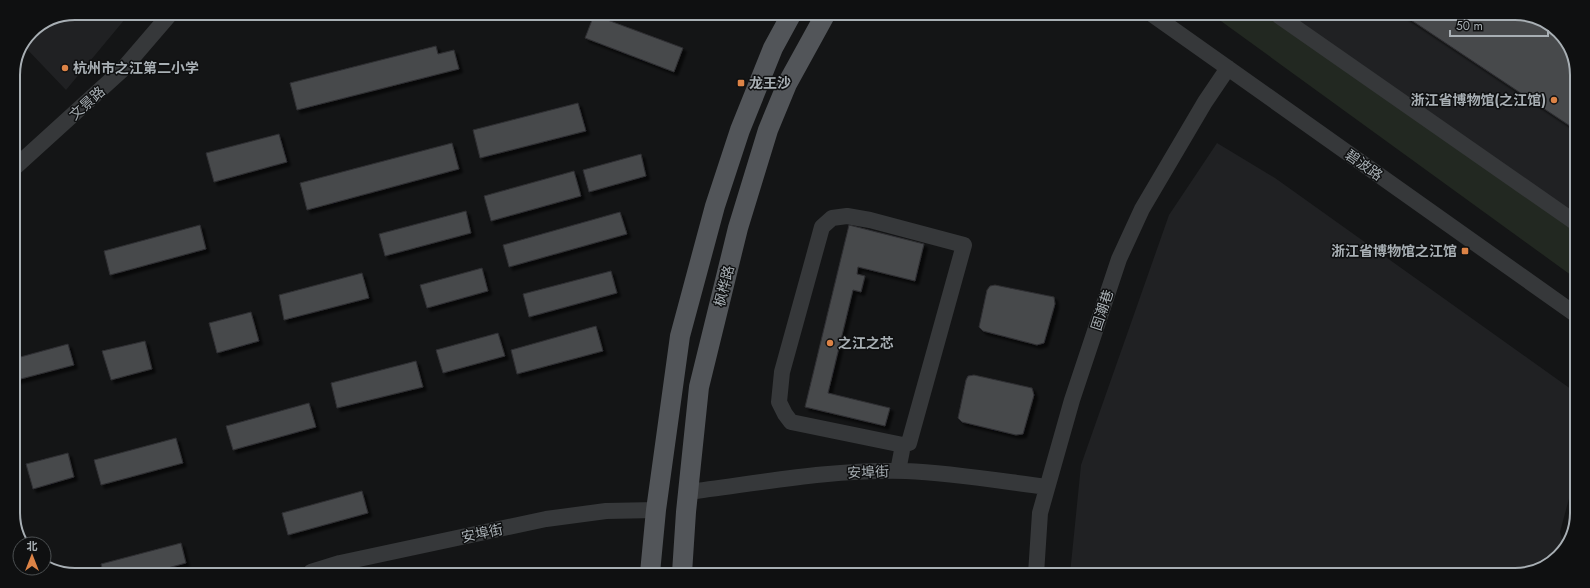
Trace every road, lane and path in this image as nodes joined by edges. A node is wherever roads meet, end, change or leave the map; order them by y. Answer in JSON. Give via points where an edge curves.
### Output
{"nodes":[{"id":1,"x":165,"y":20,"type":"edge"},
{"id":2,"x":788,"y":20,"type":"edge"},
{"id":3,"x":822,"y":20,"type":"edge"},
{"id":4,"x":1159,"y":20,"type":"edge"},
{"id":5,"x":1285,"y":20,"type":"edge"},
{"id":6,"x":1228,"y":68,"type":"junction"},
{"id":7,"x":20,"y":164,"type":"edge"},
{"id":8,"x":1570,"y":219,"type":"edge"},
{"id":9,"x":1570,"y":310,"type":"edge"},
{"id":10,"x":903,"y":445,"type":"junction"},
{"id":11,"x":898,"y":471,"type":"junction"},
{"id":12,"x":1048,"y":487,"type":"junction"},
{"id":13,"x":688,"y":492,"type":"junction"},
{"id":14,"x":656,"y":510,"type":"junction"},
{"id":15,"x":324,"y":568,"type":"edge"},
{"id":16,"x":650,"y":568,"type":"edge"},
{"id":17,"x":682,"y":568,"type":"edge"},
{"id":18,"x":1036,"y":568,"type":"edge"}],
"edges":[{"from":1,"to":7,"type":"street","name":"文景路","via":[[122,70]]},
{"from":2,"to":14,"type":"main road","name":"枫桦路","via":[[773,48],[740,130],[715,206],[680,336]]},
{"from":3,"to":13,"type":"main road","name":"枫桦路","via":[[787,84],[768,130],[738,228],[699,386]]},
{"from":4,"to":6,"type":"street","name":"碧波路"},
{"from":5,"to":8,"type":"street"},
{"from":6,"to":9,"type":"street","name":"碧波路"},
{"from":6,"to":12,"type":"street","name":"固潮巷","via":[[1142,209],[1119,259],[1072,400]]},
{"from":10,"to":10,"type":"street","via":[[909,443],[964,246],[870,220],[847,216],[832,218],[822,227],[782,372],[779,402],[791,422]]},
{"from":10,"to":11,"type":"street"},
{"from":11,"to":12,"type":"street","name":"安埠街"},
{"from":11,"to":13,"type":"street","name":"安埠街","via":[[847,472]]},
{"from":12,"to":18,"type":"street","name":"固潮巷","via":[[1040,513]]},
{"from":13,"to":17,"type":"main road","name":"枫桦路"},
{"from":14,"to":15,"type":"street","name":"安埠街","via":[[606,511],[546,519]]},
{"from":14,"to":16,"type":"main road","name":"枫桦路"}]}
